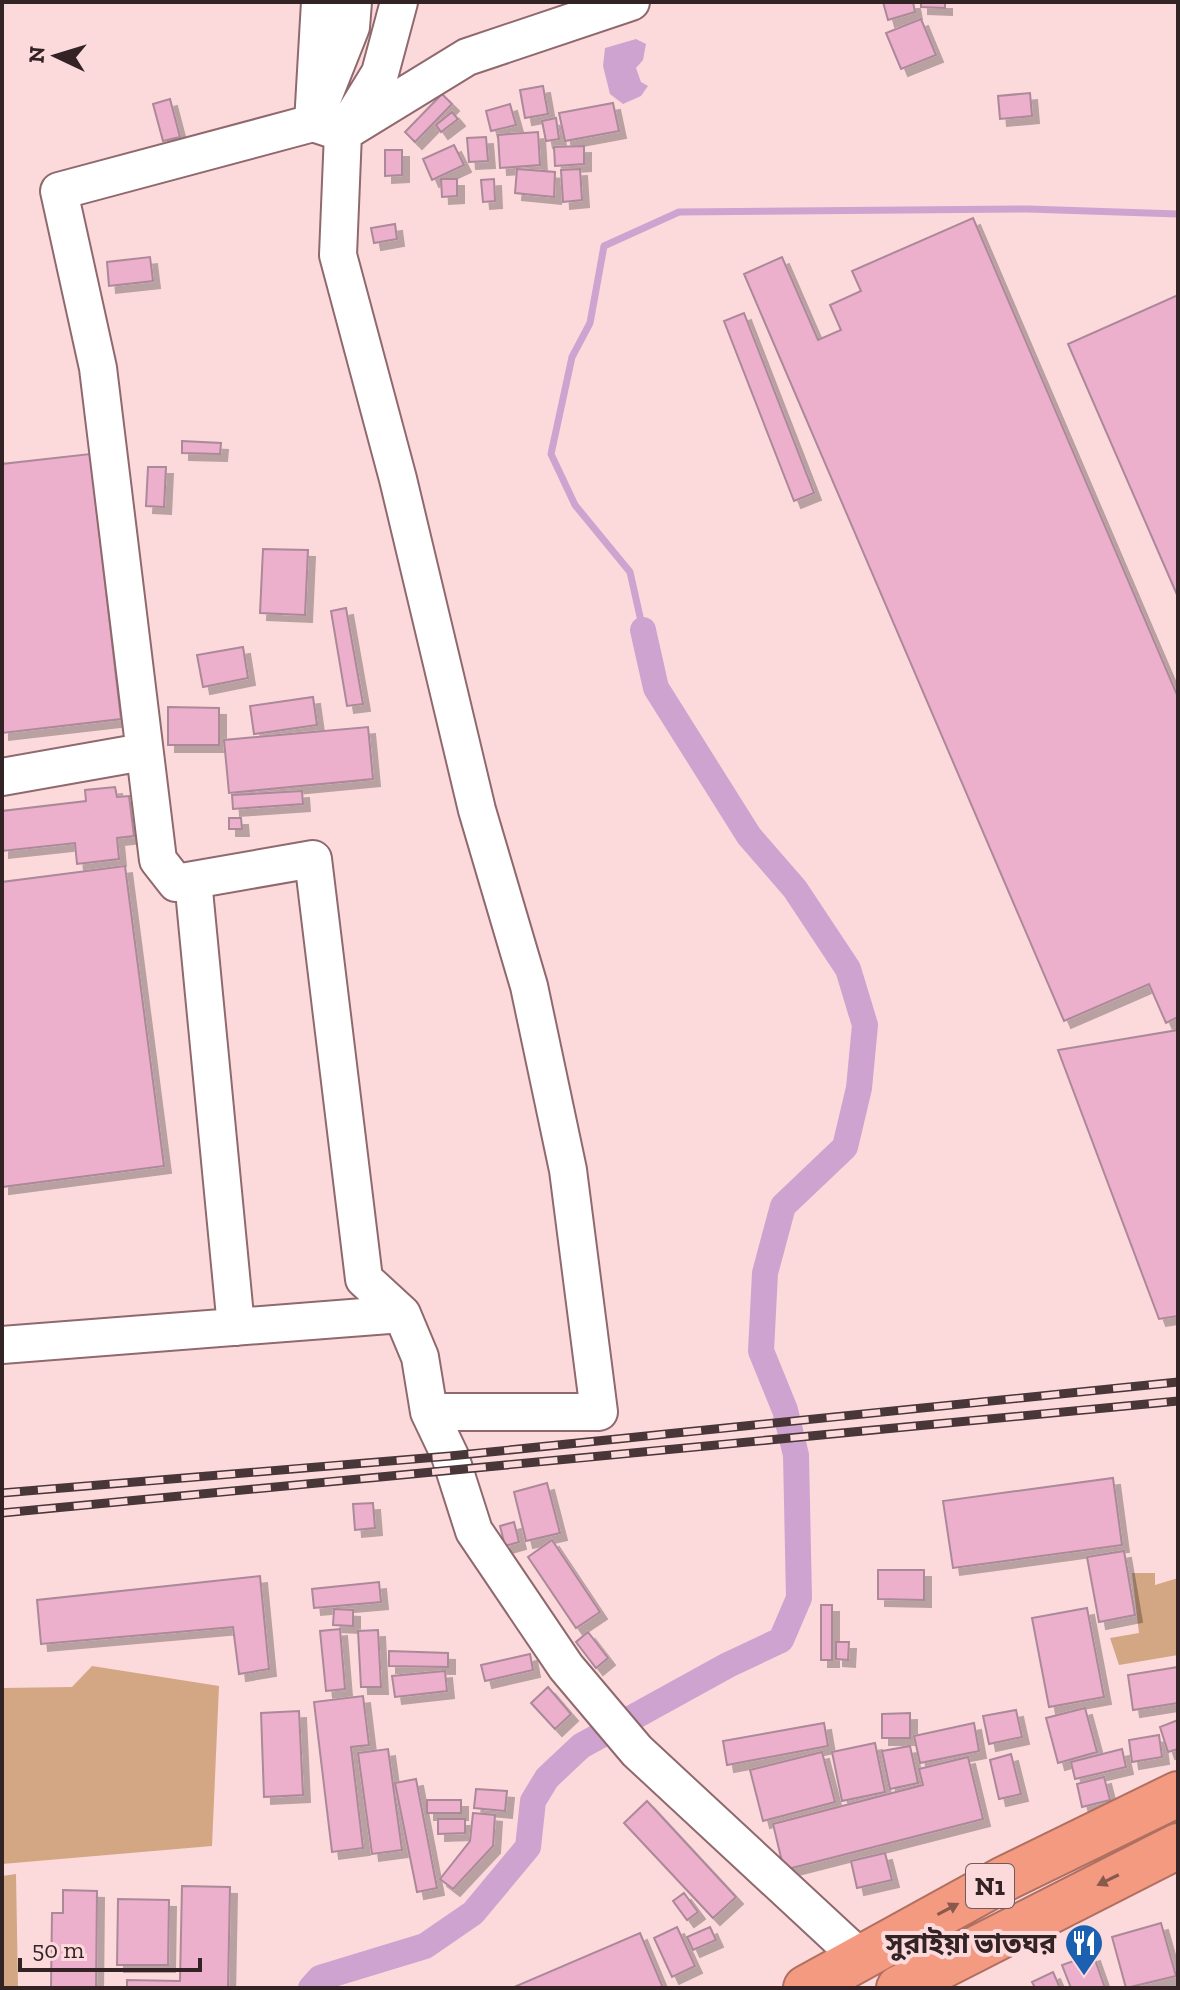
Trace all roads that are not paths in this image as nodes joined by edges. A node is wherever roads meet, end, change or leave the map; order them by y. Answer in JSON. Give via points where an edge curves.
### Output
{"nodes":[{"id":1,"x":320,"y":2,"type":"edge"},
{"id":2,"x":353,"y":2,"type":"edge"},
{"id":3,"x":399,"y":2,"type":"edge"},
{"id":4,"x":631,"y":2,"type":"edge"},
{"id":5,"x":328,"y":128,"type":"junction"},
{"id":6,"x":143,"y":752,"type":"junction"},
{"id":7,"x":2,"y":777,"type":"edge"},
{"id":8,"x":193,"y":880,"type":"junction"},
{"id":9,"x":402,"y":1314,"type":"junction"},
{"id":10,"x":236,"y":1327,"type":"junction"},
{"id":11,"x":2,"y":1345,"type":"edge"},
{"id":12,"x":429,"y":1412,"type":"junction"},
{"id":13,"x":1178,"y":1794,"type":"edge"},
{"id":14,"x":1178,"y":1846,"type":"edge"},
{"id":15,"x":859,"y":1957,"type":"junction"},
{"id":16,"x":806,"y":1988,"type":"edge"},
{"id":17,"x":899,"y":1988,"type":"edge"}],
"edges":[{"from":1,"to":5,"type":"street"},
{"from":2,"to":5,"type":"street"},
{"from":3,"to":5,"type":"street","via":[[380,73]]},
{"from":4,"to":5,"type":"street","via":[[467,57]]},
{"from":5,"to":6,"type":"street","via":[[59,191],[98,368]]},
{"from":5,"to":12,"type":"street","via":[[338,255],[477,810],[529,986],[568,1170],[599,1412]]},
{"from":6,"to":7,"type":"street"},
{"from":6,"to":8,"type":"street","via":[[158,860],[176,883]]},
{"from":8,"to":9,"type":"street","via":[[313,859],[364,1279]]},
{"from":8,"to":10,"type":"street"},
{"from":9,"to":10,"type":"street"},
{"from":9,"to":12,"type":"street","via":[[420,1357]]},
{"from":10,"to":11,"type":"street"},
{"from":12,"to":15,"type":"street","via":[[450,1456],[474,1531],[566,1667],[637,1751]]},
{"from":15,"to":13,"type":"highway","number":"N1","one_way":true},
{"from":14,"to":17,"type":"highway","number":"N1","one_way":true},
{"from":15,"to":16,"type":"highway","number":"N1"}]}
